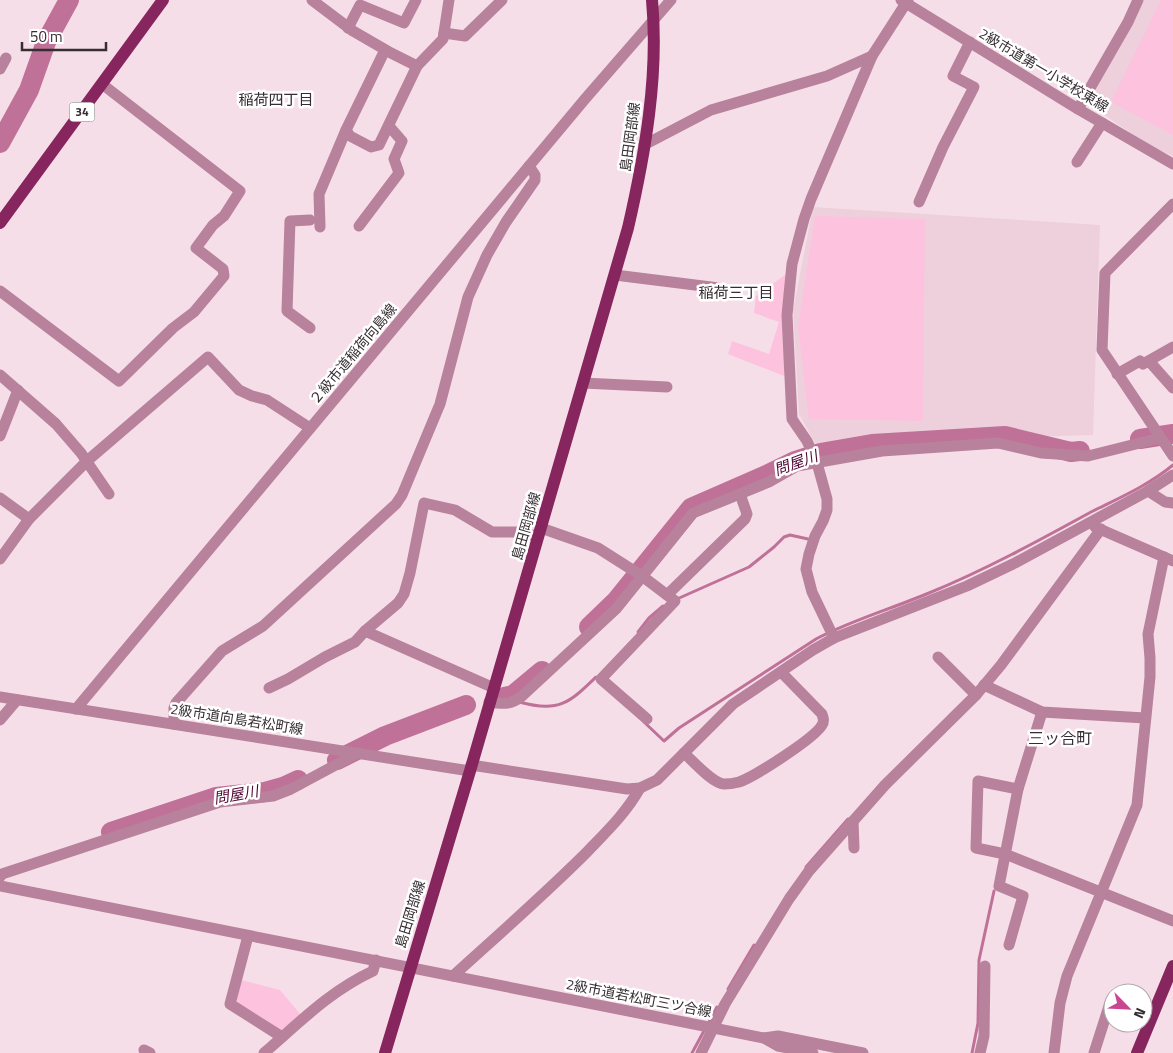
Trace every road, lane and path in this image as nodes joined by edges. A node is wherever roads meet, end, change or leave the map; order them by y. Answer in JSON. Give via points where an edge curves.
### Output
{"nodes":[{"id":1,"x":163,"y":0,"type":"edge"},
{"id":2,"x":312,"y":0,"type":"edge"},
{"id":3,"x":416,"y":0,"type":"edge"},
{"id":4,"x":448,"y":0,"type":"edge"},
{"id":5,"x":502,"y":0,"type":"edge"},
{"id":6,"x":652,"y":0,"type":"edge"},
{"id":7,"x":671,"y":0,"type":"edge"},
{"id":8,"x":1138,"y":0,"type":"edge"},
{"id":9,"x":905,"y":1,"type":"edge"},
{"id":10,"x":654,"y":20,"type":"junction"},
{"id":11,"x":348,"y":28,"type":"junction"},
{"id":12,"x":444,"y":33,"type":"junction"},
{"id":13,"x":970,"y":42,"type":"junction"},
{"id":14,"x":385,"y":50,"type":"junction"},
{"id":15,"x":872,"y":56,"type":"junction"},
{"id":16,"x":6,"y":58,"type":"dead end"},
{"id":17,"x":417,"y":66,"type":"junction"},
{"id":18,"x":0,"y":69,"type":"edge"},
{"id":19,"x":102,"y":84,"type":"junction"},
{"id":20,"x":1078,"y":109,"type":"junction"},
{"id":21,"x":1102,"y":123,"type":"junction"},
{"id":22,"x":389,"y":126,"type":"junction"},
{"id":23,"x":346,"y":130,"type":"junction"},
{"id":24,"x":644,"y":145,"type":"junction"},
{"id":25,"x":1077,"y":162,"type":"dead end"},
{"id":26,"x":1173,"y":164,"type":"edge"},
{"id":27,"x":530,"y":166,"type":"junction"},
{"id":28,"x":919,"y":202,"type":"dead end"},
{"id":29,"x":1173,"y":204,"type":"edge"},
{"id":30,"x":310,"y":220,"type":"dead end"},
{"id":31,"x":0,"y":223,"type":"edge"},
{"id":32,"x":358,"y":226,"type":"dead end"},
{"id":33,"x":320,"y":227,"type":"dead end"},
{"id":34,"x":615,"y":275,"type":"junction"},
{"id":35,"x":719,"y":288,"type":"dead end"},
{"id":36,"x":0,"y":291,"type":"edge"},
{"id":37,"x":310,"y":328,"type":"dead end"},
{"id":38,"x":1173,"y":347,"type":"edge"},
{"id":39,"x":1149,"y":361,"type":"junction"},
{"id":40,"x":1117,"y":374,"type":"junction"},
{"id":41,"x":0,"y":375,"type":"edge"},
{"id":42,"x":583,"y":383,"type":"junction"},
{"id":43,"x":667,"y":388,"type":"dead end"},
{"id":44,"x":1173,"y":388,"type":"edge"},
{"id":45,"x":18,"y":390,"type":"junction"},
{"id":46,"x":310,"y":428,"type":"junction"},
{"id":47,"x":0,"y":436,"type":"edge"},
{"id":48,"x":1160,"y":438,"type":"junction"},
{"id":49,"x":1173,"y":456,"type":"edge"},
{"id":50,"x":87,"y":461,"type":"junction"},
{"id":51,"x":817,"y":463,"type":"junction"},
{"id":52,"x":1173,"y":475,"type":"edge"},
{"id":53,"x":1148,"y":492,"type":"junction"},
{"id":54,"x":109,"y":494,"type":"dead end"},
{"id":55,"x":740,"y":494,"type":"junction"},
{"id":56,"x":0,"y":498,"type":"edge"},
{"id":57,"x":1173,"y":503,"type":"edge"},
{"id":58,"x":29,"y":519,"type":"junction"},
{"id":59,"x":1089,"y":524,"type":"junction"},
{"id":60,"x":1101,"y":529,"type":"junction"},
{"id":61,"x":539,"y":532,"type":"junction"},
{"id":62,"x":0,"y":559,"type":"edge"},
{"id":63,"x":1169,"y":559,"type":"edge"},
{"id":64,"x":642,"y":576,"type":"junction"},
{"id":65,"x":667,"y":595,"type":"junction"},
{"id":66,"x":365,"y":631,"type":"junction"},
{"id":67,"x":834,"y":638,"type":"junction"},
{"id":68,"x":938,"y":657,"type":"dead end"},
{"id":69,"x":781,"y":672,"type":"junction"},
{"id":70,"x":984,"y":685,"type":"junction"},
{"id":71,"x":269,"y":688,"type":"dead end"},
{"id":72,"x":494,"y":688,"type":"junction"},
{"id":73,"x":976,"y":695,"type":"junction"},
{"id":74,"x":0,"y":697,"type":"edge"},
{"id":75,"x":17,"y":700,"type":"junction"},
{"id":76,"x":489,"y":702,"type":"junction"},
{"id":77,"x":76,"y":709,"type":"junction"},
{"id":78,"x":1042,"y":712,"type":"junction"},
{"id":79,"x":1145,"y":718,"type":"junction"},
{"id":80,"x":647,"y":719,"type":"dead end"},
{"id":81,"x":0,"y":720,"type":"edge"},
{"id":82,"x":174,"y":724,"type":"junction"},
{"id":83,"x":358,"y":753,"type":"junction"},
{"id":84,"x":684,"y":753,"type":"junction"},
{"id":85,"x":470,"y":768,"type":"junction"},
{"id":86,"x":640,"y":788,"type":"junction"},
{"id":87,"x":1018,"y":789,"type":"junction"},
{"id":88,"x":853,"y":821,"type":"junction"},
{"id":89,"x":854,"y":848,"type":"dead end"},
{"id":90,"x":1005,"y":854,"type":"junction"},
{"id":91,"x":0,"y":877,"type":"edge"},
{"id":92,"x":0,"y":886,"type":"edge"},
{"id":93,"x":1102,"y":893,"type":"junction"},
{"id":94,"x":1173,"y":921,"type":"edge"},
{"id":95,"x":248,"y":936,"type":"junction"},
{"id":96,"x":1009,"y":945,"type":"dead end"},
{"id":97,"x":376,"y":960,"type":"junction"},
{"id":98,"x":985,"y":966,"type":"dead end"},
{"id":99,"x":1173,"y":966,"type":"edge"},
{"id":100,"x":410,"y":967,"type":"junction"},
{"id":101,"x":452,"y":976,"type":"junction"},
{"id":102,"x":1153,"y":1004,"type":"edge"},
{"id":103,"x":1103,"y":1025,"type":"edge"},
{"id":104,"x":713,"y":1028,"type":"junction"},
{"id":105,"x":1143,"y":1033,"type":"edge"},
{"id":106,"x":282,"y":1037,"type":"junction"},
{"id":107,"x":764,"y":1038,"type":"junction"},
{"id":108,"x":264,"y":1053,"type":"edge"},
{"id":109,"x":385,"y":1053,"type":"edge"},
{"id":110,"x":700,"y":1053,"type":"edge"},
{"id":111,"x":813,"y":1053,"type":"edge"},
{"id":112,"x":863,"y":1053,"type":"edge"},
{"id":113,"x":980,"y":1053,"type":"edge"},
{"id":114,"x":1054,"y":1053,"type":"edge"},
{"id":115,"x":1094,"y":1053,"type":"edge"},
{"id":116,"x":1137,"y":1053,"type":"edge"}],
"edges":[{"from":1,"to":19,"type":"main road","number":"34"},
{"from":2,"to":11,"type":"street"},
{"from":3,"to":11,"type":"street","via":[[404,23],[360,4]]},
{"from":4,"to":12,"type":"street"},
{"from":5,"to":12,"type":"street","via":[[465,36]]},
{"from":6,"to":10,"type":"main road","name":"島田岡部線"},
{"from":7,"to":10,"type":"street","name":"２級市道稲荷向島線"},
{"from":8,"to":20,"type":"street"},
{"from":9,"to":13,"type":"street","name":"2級市道第一小学校東線"},
{"from":9,"to":15,"type":"street"},
{"from":10,"to":24,"type":"main road","name":"島田岡部線","via":[[653,80]]},
{"from":10,"to":27,"type":"street","name":"２級市道稲荷向島線"},
{"from":11,"to":14,"type":"street"},
{"from":12,"to":17,"type":"street","via":[[443,39]]},
{"from":13,"to":20,"type":"street","name":"2級市道第一小学校東線"},
{"from":13,"to":28,"type":"street","via":[[953,76],[974,87]]},
{"from":14,"to":17,"type":"street"},
{"from":14,"to":23,"type":"street"},
{"from":15,"to":24,"type":"street","via":[[828,76],[711,110]]},
{"from":15,"to":51,"type":"street","via":[[811,199],[792,264],[787,315],[792,419]]},
{"from":16,"to":18,"type":"street"},
{"from":17,"to":22,"type":"street"},
{"from":19,"to":31,"type":"main road","number":"34"},
{"from":19,"to":36,"type":"street","via":[[240,191],[224,216],[196,248],[222,269],[224,276],[194,312],[118,382]]},
{"from":20,"to":21,"type":"street","name":"2級市道第一小学校東線"},
{"from":21,"to":25,"type":"street"},
{"from":21,"to":26,"type":"street","name":"2級市道第一小学校東線"},
{"from":22,"to":23,"type":"street","via":[[379,145],[371,147],[350,136]]},
{"from":22,"to":32,"type":"street","via":[[402,141],[394,159],[399,173]]},
{"from":23,"to":33,"type":"street","via":[[319,194]]},
{"from":24,"to":34,"type":"main road","name":"島田岡部線","via":[[637,189]]},
{"from":27,"to":46,"type":"street","name":"２級市道稲荷向島線"},
{"from":27,"to":82,"type":"street","via":[[536,175],[535,180],[487,255],[468,297],[440,404],[402,495],[263,626],[222,651],[176,703]]},
{"from":29,"to":40,"type":"street","via":[[1105,274],[1102,350]]},
{"from":30,"to":37,"type":"street","via":[[290,221],[287,311]]},
{"from":34,"to":35,"type":"street"},
{"from":34,"to":42,"type":"main road","name":"島田岡部線"},
{"from":38,"to":39,"type":"street"},
{"from":39,"to":40,"type":"street","via":[[1142,364],[1140,361]]},
{"from":39,"to":44,"type":"street"},
{"from":40,"to":48,"type":"street"},
{"from":41,"to":45,"type":"street"},
{"from":42,"to":43,"type":"street"},
{"from":42,"to":61,"type":"main road","name":"島田岡部線"},
{"from":45,"to":47,"type":"street"},
{"from":45,"to":50,"type":"street","via":[[56,424]]},
{"from":46,"to":50,"type":"street","via":[[268,400],[239,390],[208,357]]},
{"from":46,"to":77,"type":"street","name":"２級市道稲荷向島線"},
{"from":48,"to":49,"type":"street"},
{"from":48,"to":51,"type":"street","via":[[1088,456],[1041,453],[998,443],[882,451]]},
{"from":50,"to":54,"type":"street"},
{"from":50,"to":58,"type":"street"},
{"from":51,"to":55,"type":"street","via":[[797,466]]},
{"from":51,"to":67,"type":"street","via":[[827,510],[815,536],[806,569],[812,592]]},
{"from":52,"to":53,"type":"street"},
{"from":53,"to":57,"type":"street"},
{"from":53,"to":59,"type":"street"},
{"from":55,"to":64,"type":"street","via":[[694,512]]},
{"from":55,"to":65,"type":"street","via":[[747,514],[745,519]]},
{"from":56,"to":58,"type":"street"},
{"from":58,"to":62,"type":"street"},
{"from":59,"to":60,"type":"street"},
{"from":59,"to":67,"type":"street","via":[[967,586]]},
{"from":60,"to":63,"type":"street"},
{"from":60,"to":70,"type":"street"},
{"from":61,"to":64,"type":"street","via":[[598,548]]},
{"from":61,"to":66,"type":"street","via":[[492,532],[456,510],[424,503],[404,594]]},
{"from":61,"to":72,"type":"main road","name":"島田岡部線"},
{"from":63,"to":79,"type":"street","via":[[1148,634],[1150,677]]},
{"from":64,"to":65,"type":"street"},
{"from":64,"to":76,"type":"street","via":[[616,608],[521,697],[513,703]]},
{"from":65,"to":80,"type":"street","via":[[675,601],[601,679]]},
{"from":66,"to":71,"type":"street","via":[[355,642]]},
{"from":66,"to":72,"type":"street"},
{"from":67,"to":69,"type":"street"},
{"from":68,"to":73,"type":"street"},
{"from":69,"to":84,"type":"street","via":[[733,704]]},
{"from":69,"to":84,"type":"street","via":[[822,714],[824,720],[822,726],[797,747],[739,782],[724,784],[716,781]]},
{"from":70,"to":73,"type":"street"},
{"from":70,"to":78,"type":"street"},
{"from":72,"to":76,"type":"main road","name":"島田岡部線"},
{"from":73,"to":88,"type":"street"},
{"from":74,"to":75,"type":"street","name":"2級市道向島若松町線"},
{"from":75,"to":77,"type":"street","name":"2級市道向島若松町線"},
{"from":75,"to":81,"type":"street"},
{"from":76,"to":85,"type":"main road","name":"島田岡部線"},
{"from":77,"to":82,"type":"street","name":"2級市道向島若松町線"},
{"from":78,"to":79,"type":"street"},
{"from":78,"to":87,"type":"street"},
{"from":79,"to":93,"type":"street","via":[[1137,805]]},
{"from":82,"to":83,"type":"street","name":"2級市道向島若松町線"},
{"from":83,"to":85,"type":"street","name":"2級市道向島若松町線"},
{"from":83,"to":91,"type":"street","via":[[274,796],[220,802]]},
{"from":84,"to":86,"type":"street","via":[[657,780]]},
{"from":85,"to":86,"type":"street","name":"2級市道向島若松町線","via":[[627,789]]},
{"from":85,"to":100,"type":"main road","name":"島田岡部線"},
{"from":86,"to":101,"type":"street","via":[[620,818],[571,868]]},
{"from":87,"to":90,"type":"street"},
{"from":87,"to":90,"type":"street","via":[[978,781],[976,848]]},
{"from":88,"to":89,"type":"street"},
{"from":88,"to":104,"type":"street","via":[[789,899]]},
{"from":90,"to":93,"type":"street"},
{"from":90,"to":96,"type":"street","via":[[999,886],[1023,896]]},
{"from":92,"to":95,"type":"street","name":"2級市道若松町三ツ合線"},
{"from":93,"to":94,"type":"street"},
{"from":93,"to":114,"type":"street","via":[[1067,976]]},
{"from":95,"to":97,"type":"street","name":"2級市道若松町三ツ合線"},
{"from":95,"to":106,"type":"street","via":[[230,1004]]},
{"from":97,"to":100,"type":"street","name":"2級市道若松町三ツ合線"},
{"from":97,"to":106,"type":"street","via":[[373,971],[329,996]]},
{"from":98,"to":113,"type":"street","via":[[984,1036]]},
{"from":99,"to":102,"type":"main road"},
{"from":100,"to":101,"type":"street","name":"2級市道若松町三ツ合線"},
{"from":100,"to":109,"type":"main road","name":"島田岡部線"},
{"from":101,"to":104,"type":"street","name":"2級市道若松町三ツ合線"},
{"from":103,"to":115,"type":"street"},
{"from":104,"to":107,"type":"street","name":"2級市道若松町三ツ合線"},
{"from":104,"to":110,"type":"street"},
{"from":105,"to":116,"type":"main road"},
{"from":106,"to":108,"type":"street"},
{"from":107,"to":111,"type":"street","via":[[778,1046]]},
{"from":107,"to":112,"type":"street","name":"2級市道若松町三ツ合線","via":[[778,1036]]}]}
